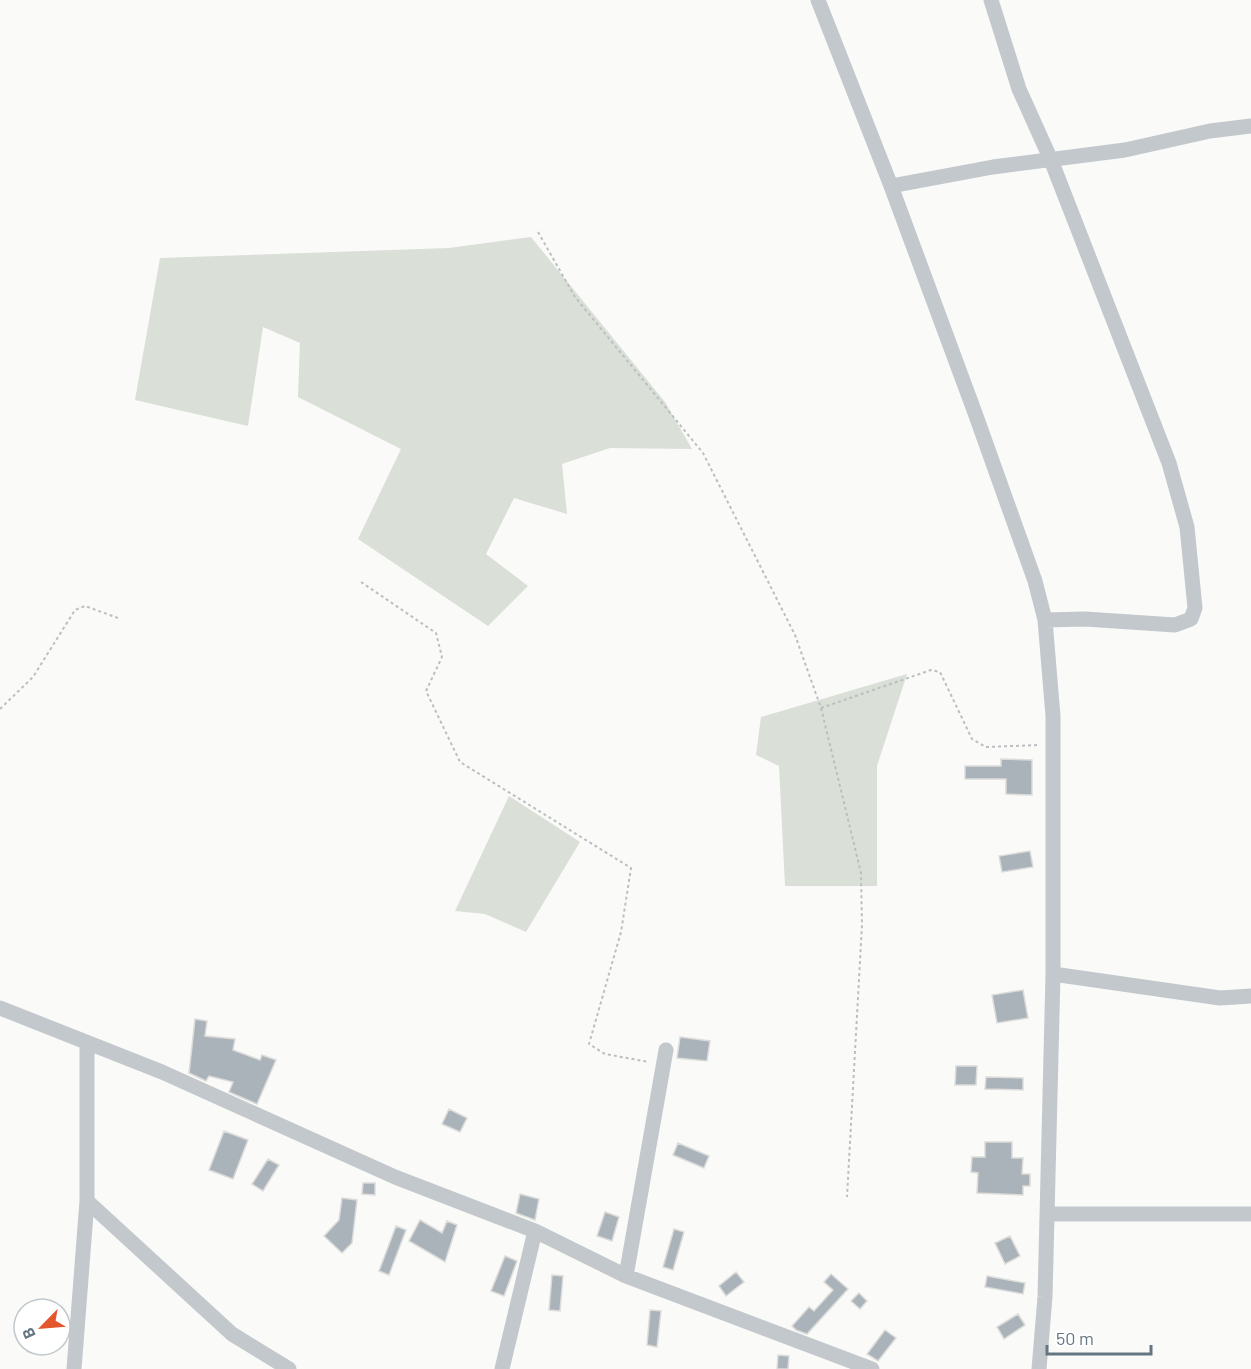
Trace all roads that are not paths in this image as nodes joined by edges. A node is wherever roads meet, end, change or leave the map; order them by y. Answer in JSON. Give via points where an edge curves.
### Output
{"nodes":[{"id":1,"x":818,"y":0,"type":"edge"},
{"id":2,"x":991,"y":0,"type":"edge"},
{"id":3,"x":1251,"y":126,"type":"edge"},
{"id":4,"x":1051,"y":160,"type":"junction"},
{"id":5,"x":891,"y":186,"type":"junction"},
{"id":6,"x":1045,"y":620,"type":"junction"},
{"id":7,"x":1053,"y":974,"type":"junction"},
{"id":8,"x":1251,"y":996,"type":"edge"},
{"id":9,"x":0,"y":1008,"type":"edge"},
{"id":10,"x":87,"y":1043,"type":"junction"},
{"id":11,"x":665,"y":1058,"type":"road end"},
{"id":12,"x":87,"y":1201,"type":"junction"},
{"id":13,"x":1047,"y":1214,"type":"junction"},
{"id":14,"x":1251,"y":1214,"type":"edge"},
{"id":15,"x":534,"y":1231,"type":"junction"},
{"id":16,"x":626,"y":1276,"type":"junction"},
{"id":17,"x":74,"y":1369,"type":"edge"},
{"id":18,"x":289,"y":1369,"type":"edge"},
{"id":19,"x":502,"y":1369,"type":"edge"},
{"id":20,"x":872,"y":1369,"type":"edge"},
{"id":21,"x":1039,"y":1369,"type":"edge"}],
"edges":[{"from":1,"to":5,"type":"street"},
{"from":2,"to":4,"type":"street","via":[[1019,89]]},
{"from":3,"to":4,"type":"street"},
{"from":4,"to":5,"type":"street"},
{"from":4,"to":6,"type":"street","via":[[1169,463],[1187,527],[1196,608],[1188,621],[1175,625]]},
{"from":5,"to":6,"type":"street","via":[[1035,581]]},
{"from":6,"to":7,"type":"street","via":[[1053,716]]},
{"from":7,"to":8,"type":"street","via":[[1220,998]]},
{"from":7,"to":13,"type":"street"},
{"from":9,"to":10,"type":"street"},
{"from":10,"to":12,"type":"street"},
{"from":10,"to":15,"type":"street","via":[[162,1072],[395,1177]]},
{"from":11,"to":16,"type":"street"},
{"from":12,"to":17,"type":"street"},
{"from":12,"to":18,"type":"street","via":[[232,1334]]},
{"from":13,"to":14,"type":"street"},
{"from":13,"to":21,"type":"street"},
{"from":15,"to":16,"type":"street"},
{"from":15,"to":19,"type":"street"},
{"from":16,"to":20,"type":"street"}]}
